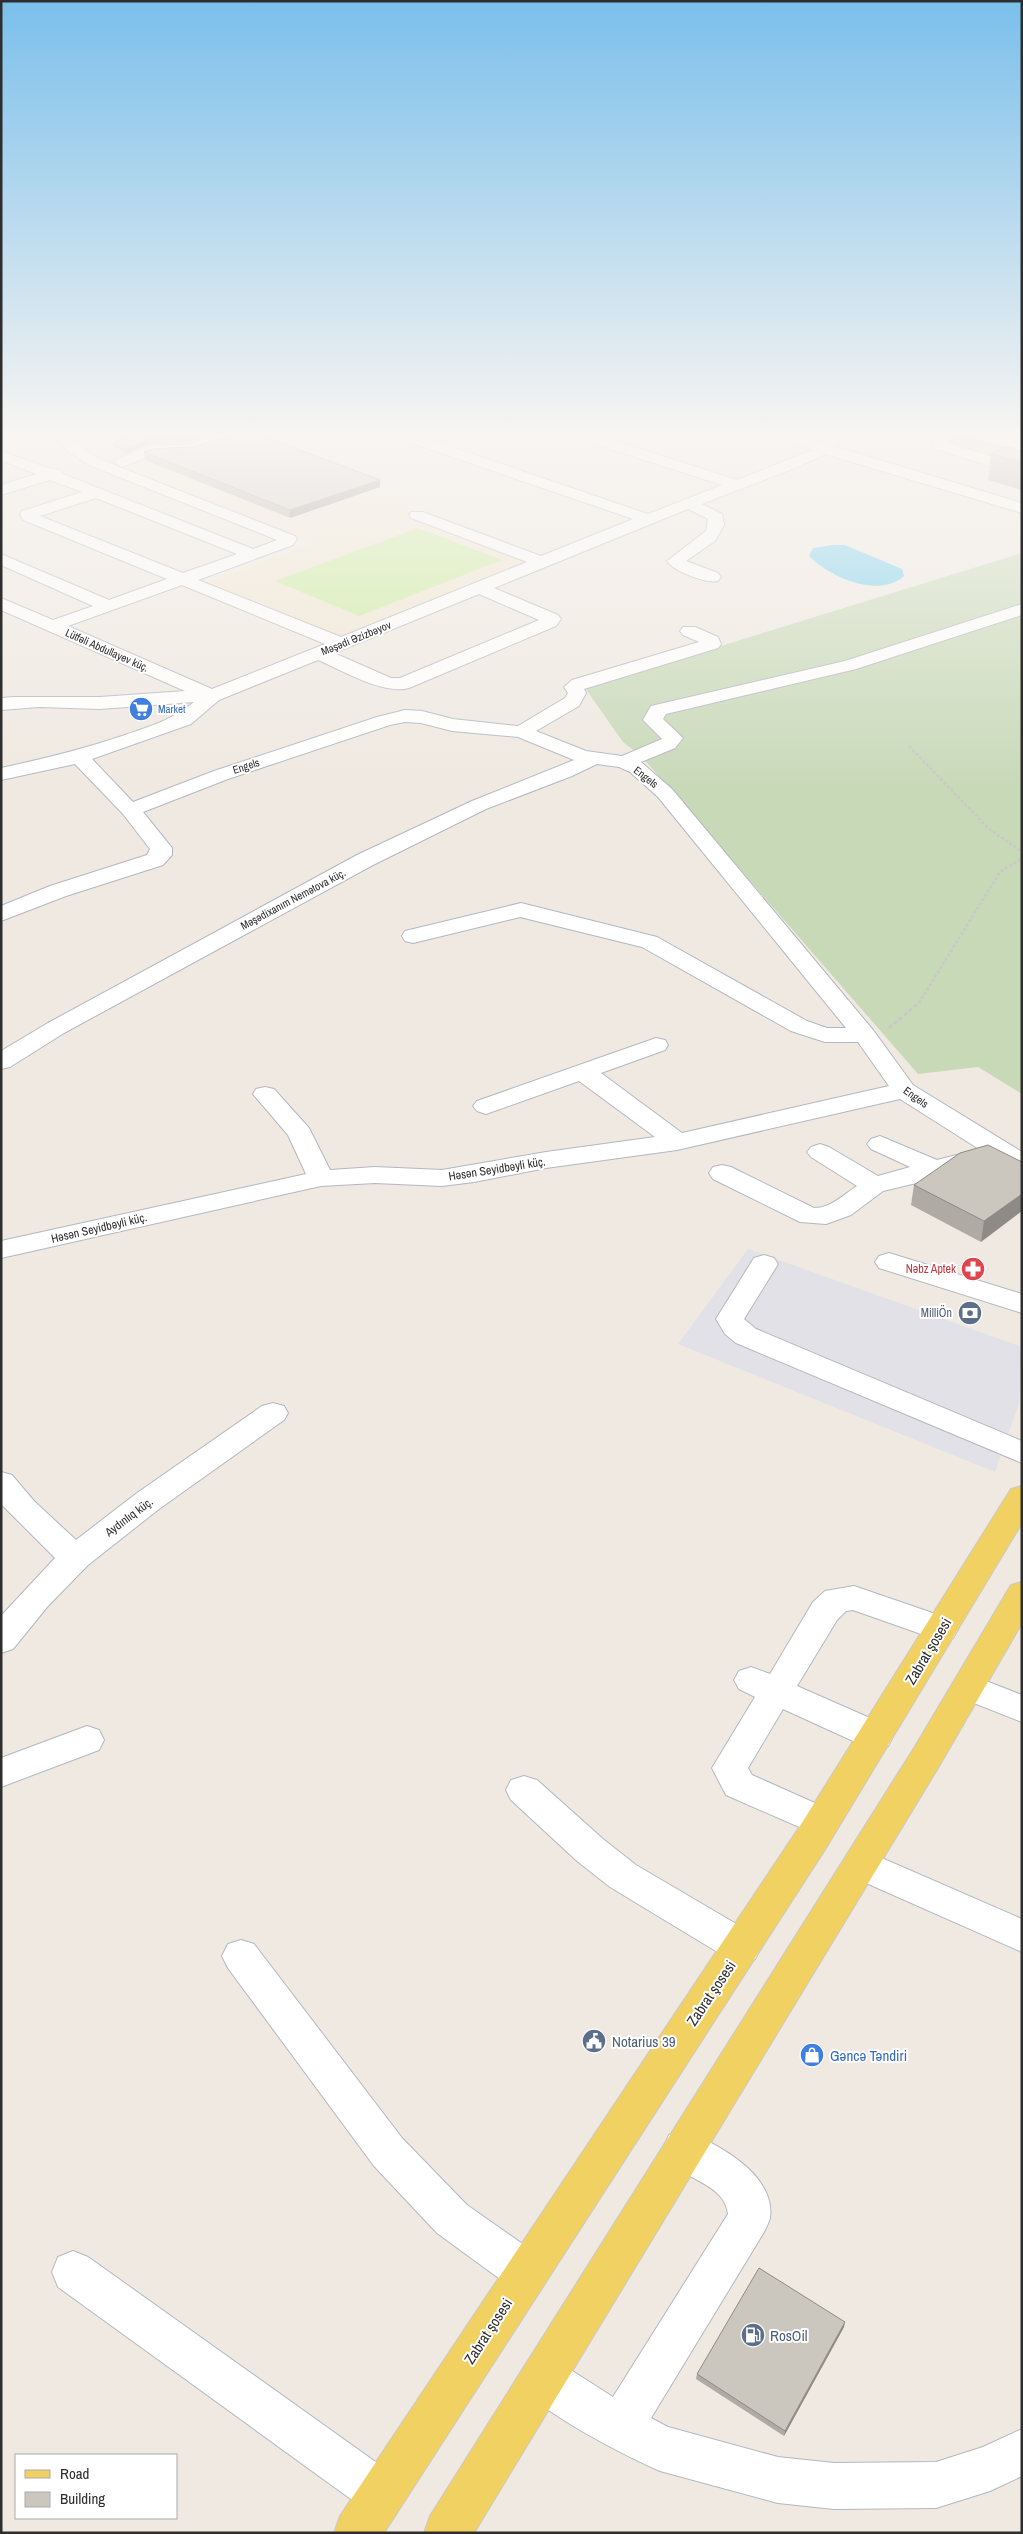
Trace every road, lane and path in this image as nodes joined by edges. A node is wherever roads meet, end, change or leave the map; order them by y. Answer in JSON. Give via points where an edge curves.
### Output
{"nodes":[{"id":1,"x":114,"y":551,"type":"edge"},
{"id":2,"x":245,"y":551,"type":"edge"},
{"id":3,"x":260,"y":551,"type":"edge"},
{"id":4,"x":513,"y":551,"type":"edge"},
{"id":5,"x":568,"y":551,"type":"edge"},
{"id":6,"x":690,"y":551,"type":"edge"},
{"id":7,"x":252,"y":554,"type":"junction"},
{"id":8,"x":1,"y":559,"type":"edge"},
{"id":9,"x":541,"y":562,"type":"junction"},
{"id":10,"x":712,"y":577,"type":"dead end"},
{"id":11,"x":183,"y":579,"type":"junction"},
{"id":12,"x":480,"y":588,"type":"junction"},
{"id":13,"x":1,"y":603,"type":"edge"},
{"id":14,"x":106,"y":605,"type":"junction"},
{"id":15,"x":1022,"y":609,"type":"edge"},
{"id":16,"x":52,"y":626,"type":"junction"},
{"id":17,"x":689,"y":631,"type":"dead end"},
{"id":18,"x":342,"y":644,"type":"junction"},
{"id":19,"x":318,"y":653,"type":"junction"},
{"id":20,"x":212,"y":696,"type":"junction"},
{"id":21,"x":1,"y":704,"type":"edge"},
{"id":22,"x":521,"y":732,"type":"junction"},
{"id":23,"x":909,"y":746,"type":"dead end"},
{"id":24,"x":79,"y":756,"type":"junction"},
{"id":25,"x":596,"y":757,"type":"junction"},
{"id":26,"x":624,"y":762,"type":"junction"},
{"id":27,"x":1,"y":774,"type":"edge"},
{"id":28,"x":130,"y":810,"type":"junction"},
{"id":29,"x":1022,"y":852,"type":"edge"},
{"id":30,"x":1022,"y":858,"type":"edge"},
{"id":31,"x":1,"y":914,"type":"edge"},
{"id":32,"x":413,"y":936,"type":"dead end"},
{"id":33,"x":865,"y":1035,"type":"junction"},
{"id":34,"x":656,"y":1045,"type":"dead end"},
{"id":35,"x":1,"y":1062,"type":"edge"},
{"id":36,"x":582,"y":1071,"type":"junction"},
{"id":37,"x":904,"y":1090,"type":"junction"},
{"id":38,"x":265,"y":1094,"type":"dead end"},
{"id":39,"x":486,"y":1106,"type":"dead end"},
{"id":40,"x":677,"y":1142,"type":"junction"},
{"id":41,"x":880,"y":1144,"type":"dead end"},
{"id":42,"x":820,"y":1152,"type":"dead end"},
{"id":43,"x":1010,"y":1156,"type":"edge"},
{"id":44,"x":937,"y":1170,"type":"junction"},
{"id":45,"x":722,"y":1173,"type":"dead end"},
{"id":46,"x":321,"y":1178,"type":"junction"},
{"id":47,"x":874,"y":1185,"type":"junction"},
{"id":48,"x":1,"y":1250,"type":"edge"},
{"id":49,"x":889,"y":1262,"type":"dead end"},
{"id":50,"x":764,"y":1264,"type":"dead end"},
{"id":51,"x":1022,"y":1304,"type":"edge"},
{"id":52,"x":274,"y":1413,"type":"dead end"},
{"id":53,"x":1022,"y":1453,"type":"edge"},
{"id":54,"x":1,"y":1483,"type":"edge"},
{"id":55,"x":1022,"y":1497,"type":"edge"},
{"id":56,"x":76,"y":1559,"type":"junction"},
{"id":57,"x":1022,"y":1594,"type":"edge"},
{"id":58,"x":941,"y":1629,"type":"junction"},
{"id":59,"x":1,"y":1640,"type":"edge"},
{"id":60,"x":763,"y":1685,"type":"junction"},
{"id":61,"x":968,"y":1687,"type":"junction"},
{"id":62,"x":1022,"y":1709,"type":"edge"},
{"id":63,"x":876,"y":1736,"type":"junction"},
{"id":64,"x":87,"y":1740,"type":"dead end"},
{"id":65,"x":1,"y":1773,"type":"edge"},
{"id":66,"x":524,"y":1790,"type":"dead end"},
{"id":67,"x":822,"y":1822,"type":"junction"},
{"id":68,"x":861,"y":1864,"type":"junction"},
{"id":69,"x":1022,"y":1936,"type":"edge"},
{"id":70,"x":742,"y":1947,"type":"junction"},
{"id":71,"x":241,"y":1956,"type":"dead end"},
{"id":72,"x":683,"y":2149,"type":"junction"},
{"id":73,"x":72,"y":2272,"type":"dead end"},
{"id":74,"x":526,"y":2272,"type":"junction"},
{"id":75,"x":544,"y":2379,"type":"junction"},
{"id":76,"x":620,"y":2427,"type":"junction"},
{"id":77,"x":1022,"y":2452,"type":"edge"},
{"id":78,"x":382,"y":2494,"type":"junction"},
{"id":79,"x":357,"y":2533,"type":"edge"},
{"id":80,"x":447,"y":2533,"type":"edge"}],
"edges":[{"from":1,"to":11,"type":"street"},
{"from":2,"to":7,"type":"street"},
{"from":3,"to":7,"type":"street"},
{"from":4,"to":9,"type":"street"},
{"from":5,"to":9,"type":"street","name":"Məşədi Əzizbəyov"},
{"from":6,"to":10,"type":"street","via":[[675,561],[677,564]]},
{"from":7,"to":11,"type":"street"},
{"from":8,"to":14,"type":"street"},
{"from":9,"to":12,"type":"street","name":"Məşədi Əzizbəyov"},
{"from":11,"to":14,"type":"street"},
{"from":11,"to":18,"type":"street"},
{"from":12,"to":18,"type":"street","name":"Məşədi Əzizbəyov"},
{"from":12,"to":19,"type":"street","via":[[552,619],[402,684],[388,683]]},
{"from":13,"to":16,"type":"street","name":"Lütfəli Abdullayev küç."},
{"from":14,"to":16,"type":"street"},
{"from":15,"to":26,"type":"street","via":[[850,665],[658,710],[653,720],[673,738],[668,744]]},
{"from":16,"to":20,"type":"street","name":"Lütfəli Abdullayev küç."},
{"from":17,"to":22,"type":"street","via":[[712,641],[712,644],[579,684],[573,687],[576,693],[572,702]]},
{"from":18,"to":19,"type":"street","name":"Məşədi Əzizbəyov"},
{"from":19,"to":20,"type":"street","name":"Məşədi Əzizbəyov"},
{"from":20,"to":21,"type":"street","via":[[168,696],[100,703],[27,701]]},
{"from":20,"to":24,"type":"street","name":"Məşədi Əzizbəyov","via":[[184,720]]},
{"from":22,"to":25,"type":"street","name":"Engels","via":[[576,754]]},
{"from":22,"to":28,"type":"street","name":"Engels","via":[[452,725],[422,717],[397,717],[221,775]]},
{"from":23,"to":29,"type":"path","via":[[988,828]]},
{"from":24,"to":27,"type":"street","name":"Məşədi Əzizbəyov"},
{"from":24,"to":28,"type":"street"},
{"from":25,"to":26,"type":"street","name":"Engels"},
{"from":25,"to":35,"type":"street","name":"Məşədixanım Nemətova küç.","via":[[479,805],[365,860],[56,1028]]},
{"from":26,"to":33,"type":"street","name":"Engels","via":[[637,768],[665,793]]},
{"from":28,"to":31,"type":"street","via":[[161,848],[161,855]]},
{"from":30,"to":33,"type":"path","via":[[1000,872],[920,1002],[892,1026]]},
{"from":32,"to":33,"type":"street","via":[[521,910],[531,911],[574,925],[649,942],[799,1026],[825,1035]]},
{"from":33,"to":37,"type":"street","name":"Engels"},
{"from":34,"to":36,"type":"street"},
{"from":36,"to":39,"type":"street"},
{"from":36,"to":40,"type":"street"},
{"from":37,"to":40,"type":"street","name":"Həsən Seyidbəyli küç."},
{"from":37,"to":43,"type":"street","name":"Engels"},
{"from":38,"to":46,"type":"street","via":[[300,1133]]},
{"from":40,"to":46,"type":"street","name":"Həsən Seyidbəyli küç.","via":[[442,1178],[375,1175]]},
{"from":41,"to":44,"type":"street"},
{"from":42,"to":47,"type":"street"},
{"from":43,"to":44,"type":"street"},
{"from":44,"to":47,"type":"street"},
{"from":45,"to":47,"type":"street","via":[[809,1216],[826,1216],[842,1209]]},
{"from":46,"to":48,"type":"street","name":"Həsən Seyidbəyli küç."},
{"from":49,"to":51,"type":"street"},
{"from":50,"to":53,"type":"street","via":[[730,1319],[746,1336]]},
{"from":52,"to":56,"type":"street","name":"Aydınlıq küç.","via":[[161,1493]]},
{"from":54,"to":56,"type":"street","via":[[22,1509]]},
{"from":55,"to":58,"type":"main road","name":"Zabrat şosesi"},
{"from":56,"to":59,"type":"street","name":"Aydınlıq küç."},
{"from":57,"to":61,"type":"main road"},
{"from":58,"to":60,"type":"street","via":[[854,1598],[837,1600],[824,1611]]},
{"from":58,"to":63,"type":"main road","name":"Zabrat şosesi"},
{"from":60,"to":63,"type":"street"},
{"from":60,"to":67,"type":"street","via":[[730,1768],[739,1785]]},
{"from":61,"to":62,"type":"street"},
{"from":61,"to":68,"type":"main road"},
{"from":63,"to":67,"type":"main road","name":"Zabrat şosesi"},
{"from":64,"to":65,"type":"street"},
{"from":66,"to":70,"type":"street","via":[[623,1876]]},
{"from":67,"to":70,"type":"main road","name":"Zabrat şosesi"},
{"from":68,"to":69,"type":"street"},
{"from":68,"to":72,"type":"main road"},
{"from":70,"to":74,"type":"main road","name":"Zabrat şosesi"},
{"from":71,"to":74,"type":"street","via":[[388,2152],[452,2219]]},
{"from":72,"to":75,"type":"main road"},
{"from":72,"to":76,"type":"street","via":[[732,2179],[747,2198],[749,2218]]},
{"from":73,"to":78,"type":"street"},
{"from":74,"to":78,"type":"main road","name":"Zabrat şosesi"},
{"from":75,"to":76,"type":"street"},
{"from":75,"to":80,"type":"main road"},
{"from":76,"to":77,"type":"street","via":[[660,2448],[778,2480],[834,2486],[936,2485],[990,2468]]},
{"from":78,"to":79,"type":"main road","name":"Zabrat şosesi"}]}
